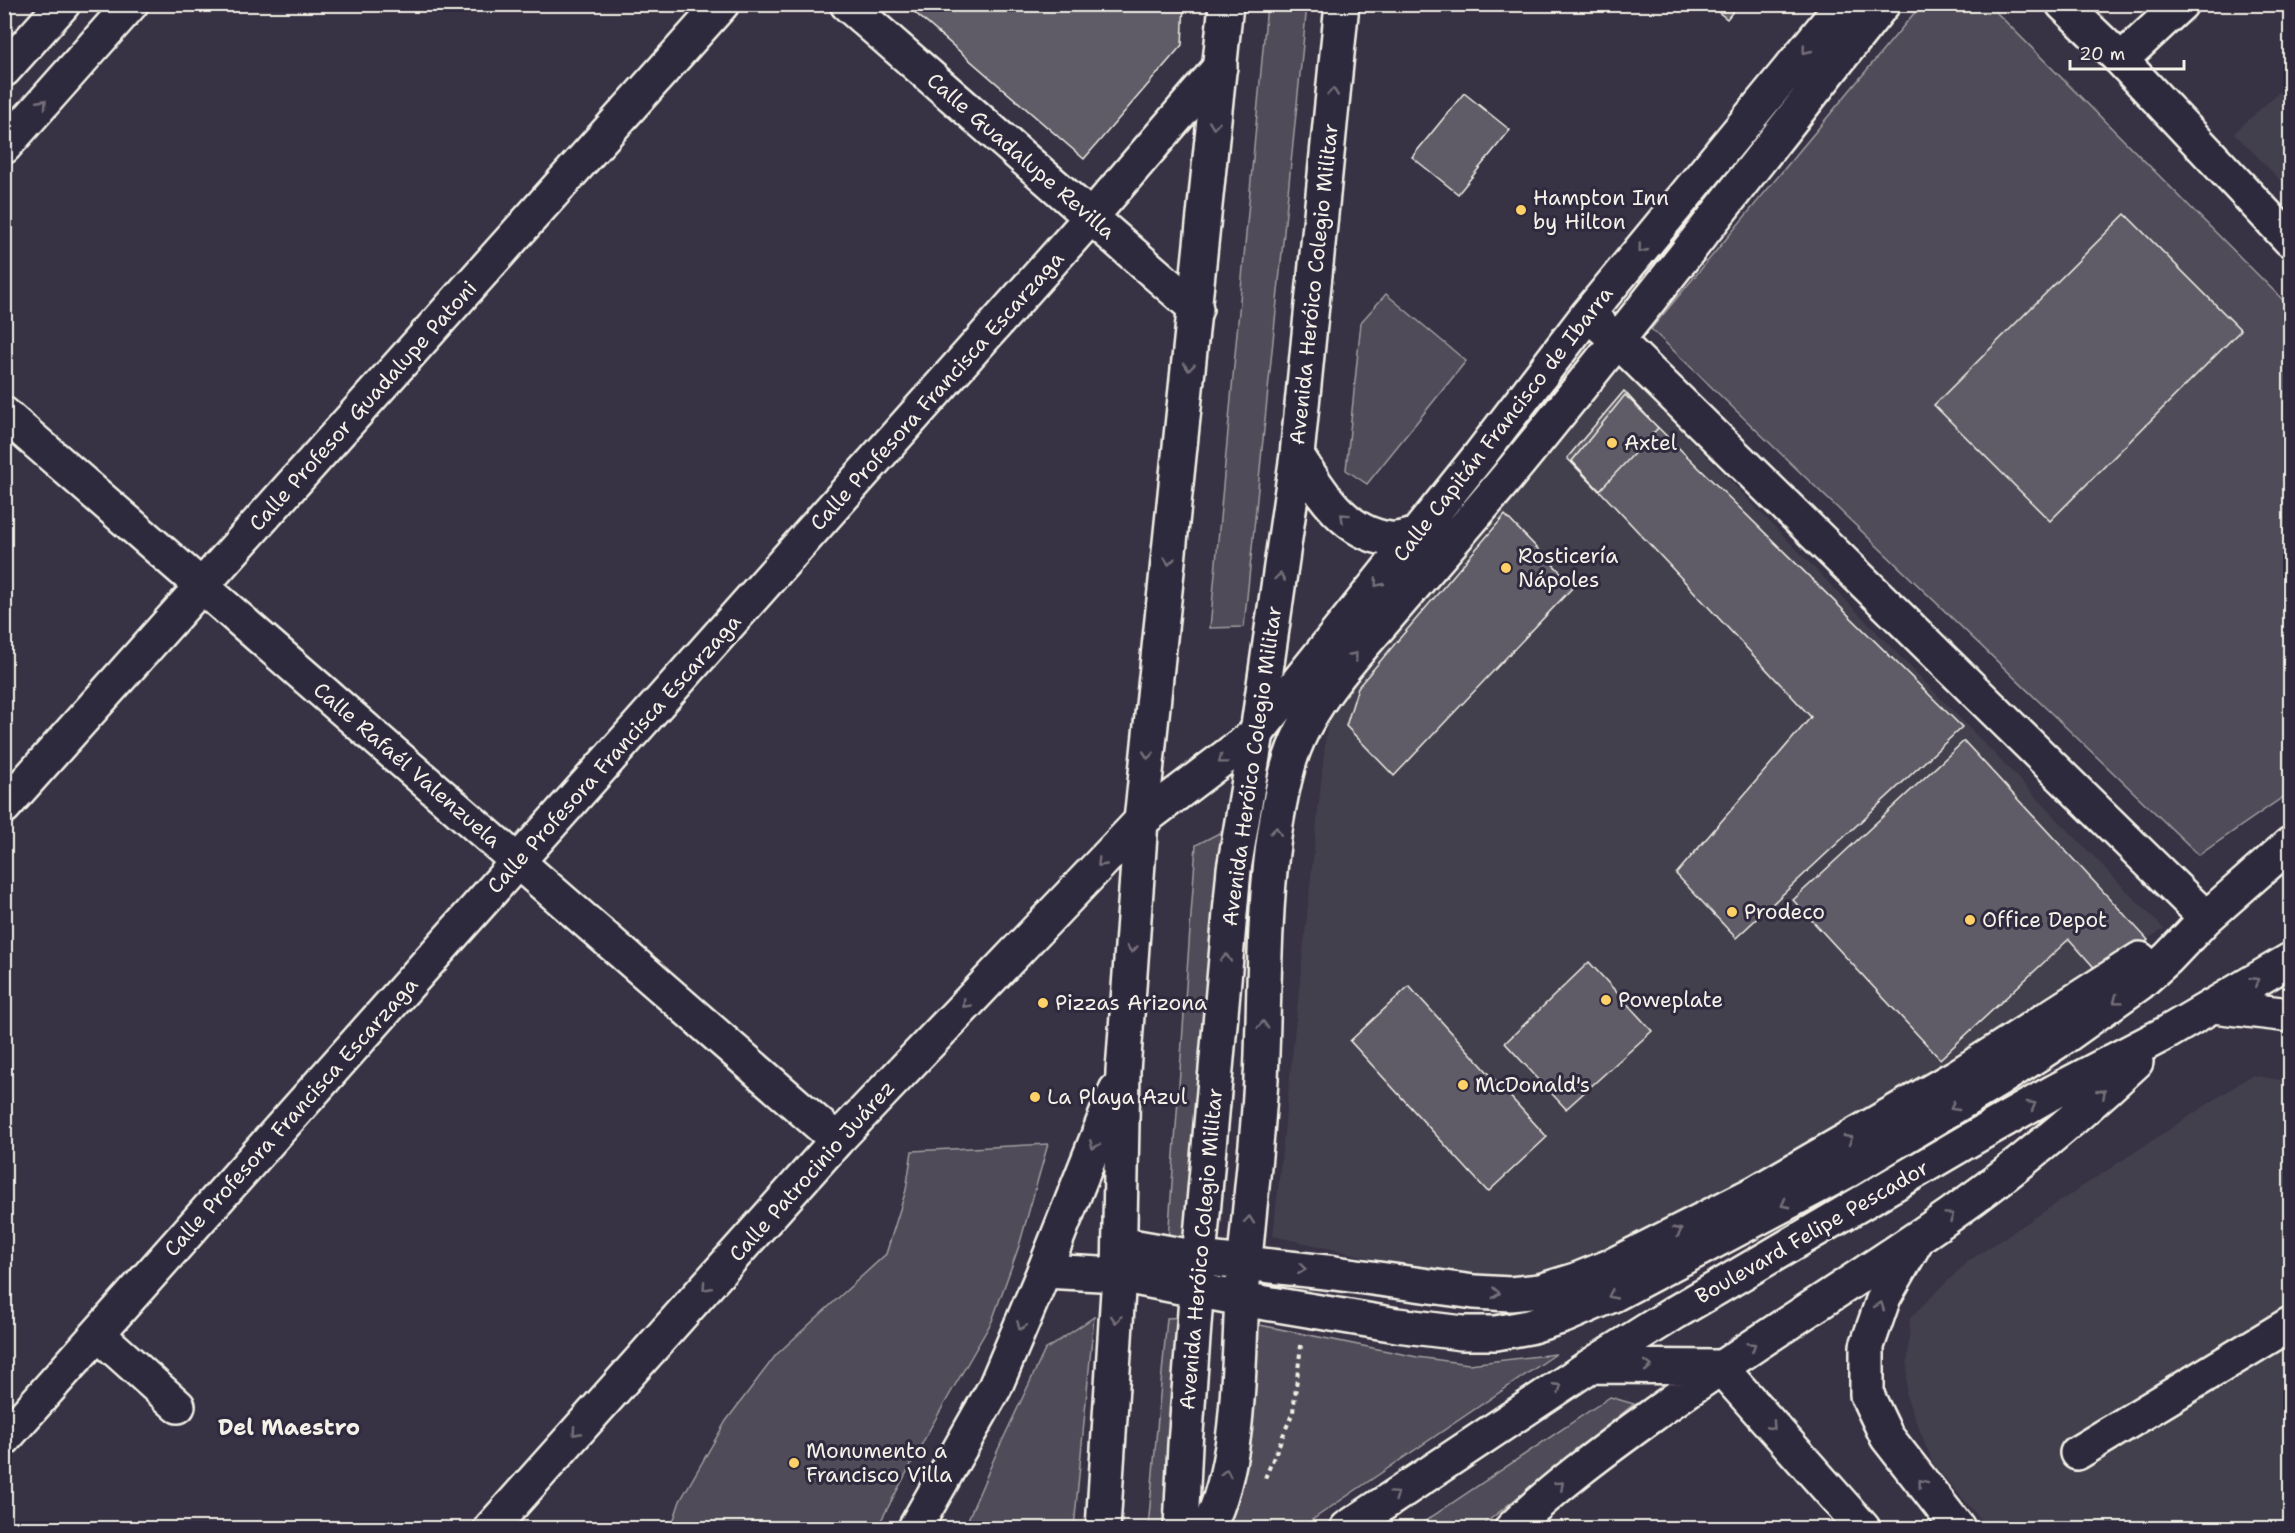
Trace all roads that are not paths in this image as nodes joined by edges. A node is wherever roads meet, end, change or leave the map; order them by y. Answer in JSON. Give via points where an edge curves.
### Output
{"nodes":[{"id":1,"x":63,"y":4,"type":"edge"},
{"id":2,"x":131,"y":4,"type":"edge"},
{"id":3,"x":722,"y":4,"type":"edge"},
{"id":4,"x":847,"y":4,"type":"edge"},
{"id":5,"x":1226,"y":4,"type":"edge"},
{"id":6,"x":1342,"y":4,"type":"edge"},
{"id":7,"x":1843,"y":4,"type":"edge"},
{"id":8,"x":1883,"y":4,"type":"edge"},
{"id":9,"x":2063,"y":4,"type":"edge"},
{"id":10,"x":2181,"y":4,"type":"edge"},
{"id":11,"x":2121,"y":60,"type":"junction"},
{"id":12,"x":1220,"y":68,"type":"junction"},
{"id":13,"x":4,"y":70,"type":"edge"},
{"id":14,"x":4,"y":147,"type":"edge"},
{"id":15,"x":1091,"y":217,"type":"junction"},
{"id":16,"x":2290,"y":240,"type":"edge"},
{"id":17,"x":1196,"y":309,"type":"junction"},
{"id":18,"x":1587,"y":315,"type":"junction"},
{"id":19,"x":1617,"y":340,"type":"junction"},
{"id":20,"x":4,"y":414,"type":"edge"},
{"id":21,"x":1297,"y":455,"type":"junction"},
{"id":22,"x":1417,"y":535,"type":"junction"},
{"id":23,"x":202,"y":586,"type":"junction"},
{"id":24,"x":1257,"y":734,"type":"junction"},
{"id":25,"x":4,"y":807,"type":"edge"},
{"id":26,"x":1141,"y":820,"type":"junction"},
{"id":27,"x":2290,"y":844,"type":"edge"},
{"id":28,"x":518,"y":862,"type":"junction"},
{"id":29,"x":2290,"y":872,"type":"edge"},
{"id":30,"x":2206,"y":918,"type":"junction"},
{"id":31,"x":2290,"y":960,"type":"edge"},
{"id":32,"x":2213,"y":1006,"type":"junction"},
{"id":33,"x":2290,"y":1015,"type":"edge"},
{"id":34,"x":2168,"y":1032,"type":"junction"},
{"id":35,"x":1123,"y":1071,"type":"junction"},
{"id":36,"x":837,"y":1140,"type":"junction"},
{"id":37,"x":1918,"y":1238,"type":"junction"},
{"id":38,"x":1198,"y":1258,"type":"junction"},
{"id":39,"x":1119,"y":1260,"type":"junction"},
{"id":40,"x":1245,"y":1262,"type":"junction"},
{"id":41,"x":1044,"y":1271,"type":"junction"},
{"id":42,"x":1196,"y":1290,"type":"junction"},
{"id":43,"x":1242,"y":1299,"type":"junction"},
{"id":44,"x":2290,"y":1324,"type":"edge"},
{"id":45,"x":98,"y":1334,"type":"junction"},
{"id":46,"x":1590,"y":1366,"type":"junction"},
{"id":47,"x":1719,"y":1367,"type":"junction"},
{"id":48,"x":178,"y":1406,"type":"dead end"},
{"id":49,"x":4,"y":1438,"type":"edge"},
{"id":50,"x":2077,"y":1453,"type":"dead end"},
{"id":51,"x":490,"y":1528,"type":"edge"},
{"id":52,"x":915,"y":1528,"type":"edge"},
{"id":53,"x":1103,"y":1528,"type":"edge"},
{"id":54,"x":1181,"y":1528,"type":"edge"},
{"id":55,"x":1208,"y":1528,"type":"edge"},
{"id":56,"x":1347,"y":1528,"type":"edge"},
{"id":57,"x":1512,"y":1528,"type":"edge"},
{"id":58,"x":1863,"y":1528,"type":"edge"},
{"id":59,"x":1958,"y":1528,"type":"edge"}],
"edges":[{"from":1,"to":13,"type":"street"},
{"from":14,"to":2,"type":"street","one_way":true},
{"from":3,"to":23,"type":"street","name":"Calle Profesor Guadalupe Patoni"},
{"from":4,"to":15,"type":"street","name":"Calle Guadalupe Revilla"},
{"from":5,"to":12,"type":"street"},
{"from":21,"to":6,"type":"street","name":"Avenida Heróico Colegio Militar","one_way":true},
{"from":7,"to":18,"type":"street","name":"Calle Capitán Francisco de Ibarra","one_way":true},
{"from":8,"to":19,"type":"street"},
{"from":9,"to":11,"type":"street"},
{"from":10,"to":11,"type":"street"},
{"from":11,"to":16,"type":"street"},
{"from":12,"to":15,"type":"street","name":"Calle Profesora Francisca Escarzaga"},
{"from":12,"to":17,"type":"street","one_way":true},
{"from":15,"to":17,"type":"street","name":"Calle Guadalupe Revilla"},
{"from":15,"to":28,"type":"street","name":"Calle Profesora Francisca Escarzaga"},
{"from":17,"to":26,"type":"street","one_way":true},
{"from":18,"to":19,"type":"street"},
{"from":18,"to":22,"type":"street","name":"Calle Capitán Francisco de Ibarra"},
{"from":19,"to":30,"type":"street"},
{"from":40,"to":19,"type":"street","one_way":true,"via":[[1261,1085],[1270,878],[1280,801],[1300,736],[1352,658],[1507,477]]},
{"from":20,"to":23,"type":"street","name":"Calle Rafaél Valenzuela"},
{"from":22,"to":21,"type":"street","one_way":true,"via":[[1392,540],[1371,535],[1349,523],[1330,505]]},
{"from":24,"to":21,"type":"street","name":"Avenida Heróico Colegio Militar","one_way":true},
{"from":22,"to":24,"type":"street","name":"Calle Capitán Francisco de Ibarra","one_way":true},
{"from":23,"to":25,"type":"street","name":"Calle Profesor Guadalupe Patoni"},
{"from":23,"to":28,"type":"street","name":"Calle Rafaél Valenzuela"},
{"from":24,"to":26,"type":"street","name":"Calle Capitán Francisco de Ibarra","one_way":true},
{"from":38,"to":24,"type":"street","name":"Avenida Heróico Colegio Militar","one_way":true,"via":[[1234,869]]},
{"from":26,"to":35,"type":"street","one_way":true},
{"from":26,"to":36,"type":"street","name":"Calle Patrocinio Juárez","one_way":true},
{"from":27,"to":30,"type":"street"},
{"from":28,"to":36,"type":"street","name":"Calle Rafaél Valenzuela"},
{"from":28,"to":45,"type":"street","name":"Calle Profesora Francisca Escarzaga"},
{"from":29,"to":30,"type":"street"},
{"from":40,"to":30,"type":"street","one_way":true,"via":[[1473,1292],[1540,1291],[1576,1280],[1755,1193],[1829,1151],[1959,1075]]},
{"from":30,"to":43,"type":"street","one_way":true,"via":[[2140,983],[2000,1079],[1837,1176],[1624,1289],[1564,1316],[1496,1333],[1462,1333]]},
{"from":32,"to":31,"type":"street","name":"Boulevard Felipe Pescador","one_way":true},
{"from":32,"to":33,"type":"street"},
{"from":32,"to":34,"type":"street","name":"Boulevard Felipe Pescador"},
{"from":37,"to":34,"type":"street","one_way":true,"via":[[2050,1140]]},
{"from":46,"to":34,"type":"street","name":"Boulevard Felipe Pescador","one_way":true,"via":[[1969,1140]]},
{"from":35,"to":39,"type":"street"},
{"from":35,"to":41,"type":"street","one_way":true},
{"from":36,"to":51,"type":"street","name":"Calle Patrocinio Juárez","one_way":true},
{"from":47,"to":37,"type":"street","one_way":true},
{"from":59,"to":37,"type":"street","one_way":true,"via":[[1887,1437],[1867,1395],[1867,1346],[1884,1297]]},
{"from":38,"to":39,"type":"street"},
{"from":38,"to":40,"type":"street"},
{"from":38,"to":42,"type":"street","name":"Avenida Heróico Colegio Militar"},
{"from":39,"to":41,"type":"street"},
{"from":39,"to":42,"type":"street"},
{"from":39,"to":53,"type":"street","one_way":true},
{"from":40,"to":43,"type":"street"},
{"from":41,"to":52,"type":"street","one_way":true,"via":[[995,1387]]},
{"from":42,"to":43,"type":"street"},
{"from":42,"to":54,"type":"street","name":"Avenida Heróico Colegio Militar"},
{"from":55,"to":43,"type":"street","one_way":true,"via":[[1218,1504],[1232,1443]]},
{"from":44,"to":50,"type":"street"},
{"from":45,"to":48,"type":"street"},
{"from":45,"to":49,"type":"street","name":"Calle Profesora Francisca Escarzaga"},
{"from":46,"to":47,"type":"street","one_way":true},
{"from":56,"to":46,"type":"street","name":"Boulevard Felipe Pescador","one_way":true},
{"from":57,"to":47,"type":"street","one_way":true,"via":[[1579,1468]]},
{"from":47,"to":58,"type":"street","one_way":true}]}
